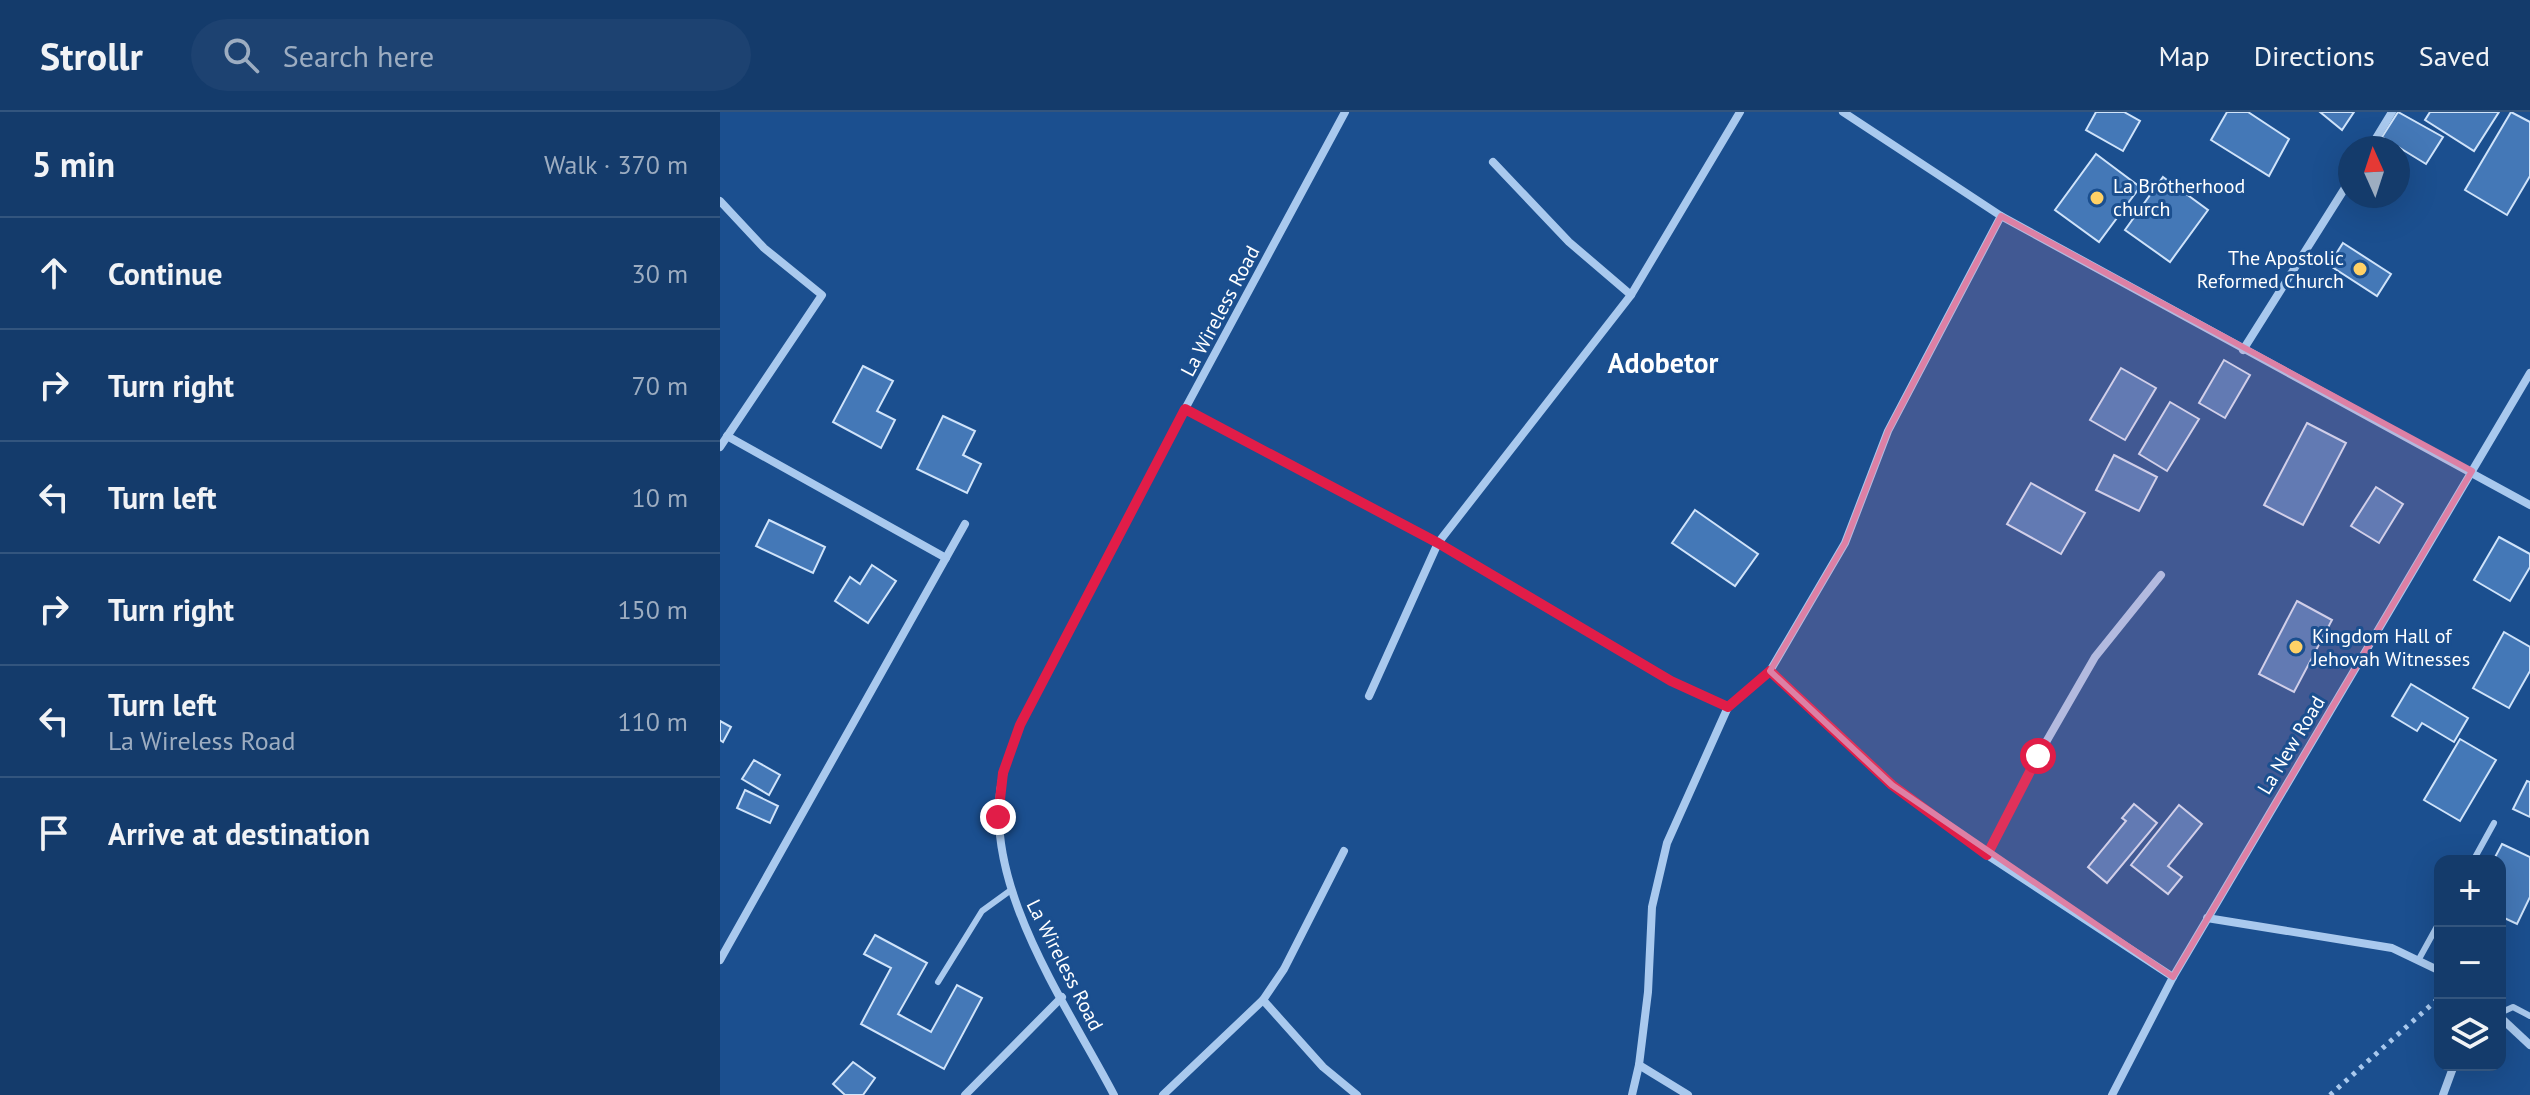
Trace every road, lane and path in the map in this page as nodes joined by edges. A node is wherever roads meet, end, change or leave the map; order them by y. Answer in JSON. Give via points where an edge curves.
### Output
{"nodes":[{"id":1,"x":1345,"y":112,"type":"edge"},
{"id":2,"x":1740,"y":112,"type":"edge"},
{"id":3,"x":1843,"y":112,"type":"edge"},
{"id":4,"x":2392,"y":112,"type":"edge"},
{"id":5,"x":2377,"y":136,"type":"edge"},
{"id":6,"x":1493,"y":162,"type":"dead end"},
{"id":7,"x":2338,"y":199,"type":"edge"},
{"id":8,"x":720,"y":201,"type":"edge"},
{"id":9,"x":2001,"y":216,"type":"junction"},
{"id":10,"x":1631,"y":295,"type":"junction"},
{"id":11,"x":2243,"y":350,"type":"junction"},
{"id":12,"x":2530,"y":373,"type":"edge"},
{"id":13,"x":1185,"y":409,"type":"junction"},
{"id":14,"x":727,"y":436,"type":"junction"},
{"id":15,"x":720,"y":447,"type":"edge"},
{"id":16,"x":2472,"y":471,"type":"junction"},
{"id":17,"x":2530,"y":505,"type":"edge"},
{"id":18,"x":965,"y":524,"type":"dead end"},
{"id":19,"x":1438,"y":543,"type":"junction"},
{"id":20,"x":946,"y":558,"type":"junction"},
{"id":21,"x":2161,"y":575,"type":"dead end"},
{"id":22,"x":1770,"y":671,"type":"junction"},
{"id":23,"x":1369,"y":696,"type":"dead end"},
{"id":24,"x":1728,"y":707,"type":"junction"},
{"id":25,"x":2494,"y":823,"type":"dead end"},
{"id":26,"x":1344,"y":851,"type":"dead end"},
{"id":27,"x":1987,"y":855,"type":"junction"},
{"id":28,"x":2476,"y":855,"type":"edge"},
{"id":29,"x":1011,"y":890,"type":"junction"},
{"id":30,"x":2207,"y":918,"type":"junction"},
{"id":31,"x":2437,"y":927,"type":"edge"},
{"id":32,"x":2419,"y":959,"type":"junction"},
{"id":33,"x":720,"y":960,"type":"edge"},
{"id":34,"x":2434,"y":968,"type":"edge"},
{"id":35,"x":2173,"y":977,"type":"junction"},
{"id":36,"x":938,"y":982,"type":"dead end"},
{"id":37,"x":1062,"y":997,"type":"junction"},
{"id":38,"x":2438,"y":999,"type":"edge"},
{"id":39,"x":1263,"y":1000,"type":"junction"},
{"id":40,"x":2506,"y":1011,"type":"edge"},
{"id":41,"x":2530,"y":1016,"type":"edge"},
{"id":42,"x":2506,"y":1021,"type":"edge"},
{"id":43,"x":2530,"y":1045,"type":"edge"},
{"id":44,"x":1639,"y":1065,"type":"junction"},
{"id":45,"x":2452,"y":1071,"type":"edge"},
{"id":46,"x":965,"y":1095,"type":"edge"},
{"id":47,"x":1114,"y":1095,"type":"edge"},
{"id":48,"x":1163,"y":1095,"type":"edge"},
{"id":49,"x":1357,"y":1095,"type":"edge"},
{"id":50,"x":1632,"y":1095,"type":"edge"},
{"id":51,"x":1688,"y":1095,"type":"edge"},
{"id":52,"x":2112,"y":1095,"type":"edge"},
{"id":53,"x":2330,"y":1095,"type":"edge"},
{"id":54,"x":2443,"y":1095,"type":"edge"}],
"edges":[{"from":1,"to":13,"type":"street","name":"La Wireless Road"},
{"from":2,"to":10,"type":"street"},
{"from":3,"to":9,"type":"street"},
{"from":4,"to":5,"type":"street"},
{"from":6,"to":10,"type":"street","via":[[1569,242]]},
{"from":7,"to":11,"type":"street"},
{"from":8,"to":14,"type":"street","via":[[764,248],[822,295]]},
{"from":9,"to":11,"type":"street"},
{"from":9,"to":22,"type":"street","via":[[1888,431],[1845,543]]},
{"from":10,"to":19,"type":"street"},
{"from":11,"to":16,"type":"street"},
{"from":12,"to":16,"type":"street","name":"La New Road"},
{"from":13,"to":19,"type":"street"},
{"from":13,"to":29,"type":"street","name":"La Wireless Road","via":[[1020,725],[1003,773],[998,817]]},
{"from":14,"to":15,"type":"street"},
{"from":14,"to":20,"type":"street"},
{"from":16,"to":17,"type":"street"},
{"from":16,"to":30,"type":"street","name":"La New Road"},
{"from":18,"to":20,"type":"street"},
{"from":19,"to":23,"type":"street"},
{"from":19,"to":24,"type":"street","via":[[1671,681]]},
{"from":20,"to":33,"type":"street"},
{"from":21,"to":27,"type":"street","via":[[2095,657]]},
{"from":22,"to":24,"type":"street"},
{"from":22,"to":27,"type":"street","via":[[1892,785]]},
{"from":24,"to":44,"type":"street","via":[[1659,868]]},
{"from":25,"to":28,"type":"lane"},
{"from":26,"to":39,"type":"street"},
{"from":27,"to":35,"type":"street"},
{"from":29,"to":36,"type":"lane","via":[[982,911]]},
{"from":29,"to":37,"type":"street","name":"La Wireless Road"},
{"from":30,"to":32,"type":"street","via":[[2392,948]]},
{"from":30,"to":35,"type":"street","name":"La New Road"},
{"from":31,"to":32,"type":"lane"},
{"from":32,"to":34,"type":"street"},
{"from":35,"to":52,"type":"street","name":"La New Road"},
{"from":37,"to":46,"type":"street"},
{"from":37,"to":47,"type":"street","name":"La Wireless Road"},
{"from":38,"to":53,"type":"path"},
{"from":39,"to":48,"type":"street"},
{"from":39,"to":49,"type":"street","via":[[1323,1067]]},
{"from":40,"to":41,"type":"lane","via":[[2513,1007]]},
{"from":42,"to":43,"type":"street"},
{"from":44,"to":50,"type":"street"},
{"from":44,"to":51,"type":"street"},
{"from":45,"to":54,"type":"street"}]}
